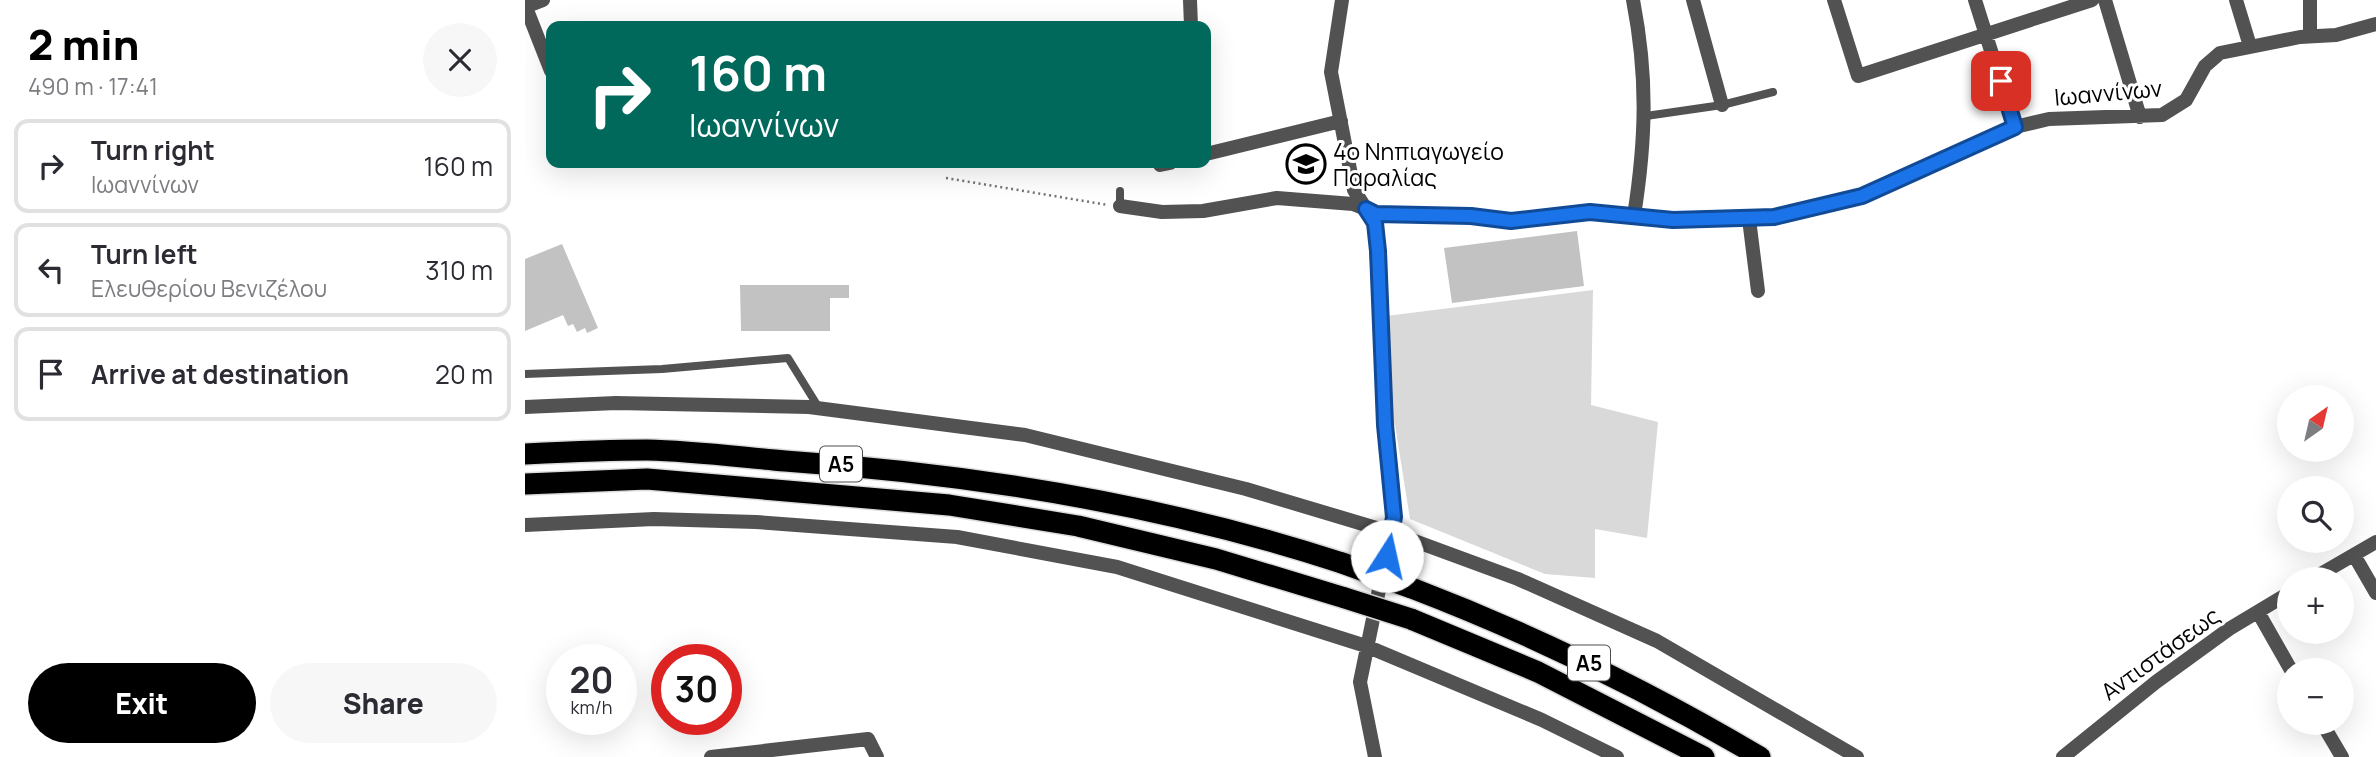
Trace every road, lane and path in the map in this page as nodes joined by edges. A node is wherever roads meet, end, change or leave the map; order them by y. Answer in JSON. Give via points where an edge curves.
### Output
{"nodes":[{"id":1,"x":543,"y":0,"type":"edge"},
{"id":2,"x":1190,"y":0,"type":"edge"},
{"id":3,"x":1342,"y":0,"type":"edge"},
{"id":4,"x":1633,"y":0,"type":"edge"},
{"id":5,"x":1693,"y":0,"type":"edge"},
{"id":6,"x":1834,"y":0,"type":"edge"},
{"id":7,"x":1975,"y":0,"type":"edge"},
{"id":8,"x":2092,"y":0,"type":"edge"},
{"id":9,"x":2105,"y":0,"type":"edge"},
{"id":10,"x":2237,"y":0,"type":"edge"},
{"id":11,"x":2310,"y":0,"type":"edge"},
{"id":12,"x":525,"y":6,"type":"edge"},
{"id":13,"x":1191,"y":21,"type":"edge"},
{"id":14,"x":2376,"y":24,"type":"edge"},
{"id":15,"x":1986,"y":35,"type":"junction"},
{"id":16,"x":2310,"y":36,"type":"junction"},
{"id":17,"x":2250,"y":46,"type":"junction"},
{"id":18,"x":546,"y":58,"type":"edge"},
{"id":19,"x":1773,"y":92,"type":"dead end"},
{"id":20,"x":1722,"y":105,"type":"junction"},
{"id":21,"x":1646,"y":116,"type":"junction"},
{"id":22,"x":2140,"y":117,"type":"junction"},
{"id":23,"x":1341,"y":121,"type":"junction"},
{"id":24,"x":2015,"y":127,"type":"junction"},
{"id":25,"x":1211,"y":153,"type":"edge"},
{"id":26,"x":946,"y":178,"type":"dead end"},
{"id":27,"x":1120,"y":199,"type":"joint"},
{"id":28,"x":1366,"y":209,"type":"junction"},
{"id":29,"x":1634,"y":216,"type":"junction"},
{"id":30,"x":1749,"y":219,"type":"junction"},
{"id":31,"x":1758,"y":291,"type":"dead end"},
{"id":32,"x":525,"y":374,"type":"edge"},
{"id":33,"x":525,"y":407,"type":"edge"},
{"id":34,"x":819,"y":408,"type":"junction"},
{"id":35,"x":525,"y":454,"type":"edge"},
{"id":36,"x":525,"y":484,"type":"edge"},
{"id":37,"x":525,"y":525,"type":"edge"},
{"id":38,"x":1393,"y":533,"type":"junction"},
{"id":39,"x":2376,"y":542,"type":"edge"},
{"id":40,"x":2354,"y":555,"type":"junction"},
{"id":41,"x":2333,"y":567,"type":"edge"},
{"id":42,"x":2376,"y":593,"type":"edge"},
{"id":43,"x":2277,"y":600,"type":"edge"},
{"id":44,"x":2257,"y":612,"type":"junction"},
{"id":45,"x":1367,"y":646,"type":"junction"},
{"id":46,"x":2284,"y":658,"type":"edge"},
{"id":47,"x":2329,"y":735,"type":"edge"},
{"id":48,"x":711,"y":757,"type":"edge"},
{"id":49,"x":877,"y":757,"type":"edge"},
{"id":50,"x":1374,"y":757,"type":"edge"},
{"id":51,"x":1616,"y":757,"type":"edge"},
{"id":52,"x":1704,"y":757,"type":"edge"},
{"id":53,"x":1760,"y":757,"type":"edge"},
{"id":54,"x":1857,"y":757,"type":"edge"},
{"id":55,"x":2063,"y":757,"type":"edge"},
{"id":56,"x":2342,"y":757,"type":"edge"}],
"edges":[{"from":1,"to":12,"type":"street"},
{"from":2,"to":13,"type":"street"},
{"from":3,"to":23,"type":"street","via":[[1331,72]]},
{"from":4,"to":21,"type":"street"},
{"from":5,"to":20,"type":"street"},
{"from":6,"to":15,"type":"street","via":[[1858,76]]},
{"from":7,"to":15,"type":"street"},
{"from":8,"to":15,"type":"street"},
{"from":9,"to":22,"type":"street"},
{"from":10,"to":17,"type":"street"},
{"from":11,"to":16,"type":"street"},
{"from":12,"to":18,"type":"street"},
{"from":14,"to":16,"type":"street","name":"Ιωαννίνων","via":[[2336,35]]},
{"from":15,"to":24,"type":"street"},
{"from":16,"to":17,"type":"street","name":"Ιωαννίνων"},
{"from":17,"to":22,"type":"street","name":"Ιωαννίνων","via":[[2229,49],[2210,60],[2179,107],[2162,115]]},
{"from":19,"to":20,"type":"lane"},
{"from":20,"to":21,"type":"lane"},
{"from":21,"to":29,"type":"street"},
{"from":22,"to":24,"type":"street","name":"Ιωαννίνων","via":[[2049,119]]},
{"from":23,"to":25,"type":"street"},
{"from":23,"to":28,"type":"street","via":[[1354,190]]},
{"from":24,"to":30,"type":"street","name":"Ιωαννίνων","via":[[1862,196],[1794,214]]},
{"from":26,"to":27,"type":"path"},
{"from":27,"to":28,"type":"street","name":"Ιωαννίνων","via":[[1162,212],[1203,211],[1277,198]]},
{"from":28,"to":29,"type":"street","name":"Ιωαννίνων","via":[[1376,214],[1511,221],[1590,212]]},
{"from":28,"to":38,"type":"street","via":[[1375,223],[1378,251]]},
{"from":29,"to":30,"type":"street","name":"Ιωαννίνων"},
{"from":30,"to":31,"type":"street"},
{"from":32,"to":34,"type":"lane","via":[[788,358]]},
{"from":33,"to":34,"type":"street","via":[[616,403]]},
{"from":34,"to":38,"type":"street","via":[[1025,435],[1246,489]]},
{"from":35,"to":53,"type":"highway","number":"Α5","bridge":true,"via":[[649,450],[856,466],[1083,496],[1236,532],[1409,587],[1583,660]]},
{"from":36,"to":52,"type":"highway","number":"Α5","bridge":true,"via":[[647,480],[949,505],[1078,526],[1216,559],[1411,619],[1538,672]]},
{"from":37,"to":45,"type":"street","via":[[654,519],[957,537],[1117,567]]},
{"from":38,"to":45,"type":"street"},
{"from":38,"to":54,"type":"street","via":[[1518,579],[1657,641]]},
{"from":39,"to":40,"type":"street"},
{"from":40,"to":41,"type":"street"},
{"from":40,"to":42,"type":"street"},
{"from":43,"to":44,"type":"street","name":"Αντιστάσεως"},
{"from":44,"to":46,"type":"street"},
{"from":44,"to":55,"type":"street","name":"Αντιστάσεως","via":[[2156,682]]},
{"from":45,"to":50,"type":"street","via":[[1360,682]]},
{"from":45,"to":51,"type":"street","via":[[1542,720]]},
{"from":47,"to":56,"type":"street"},
{"from":48,"to":49,"type":"street","via":[[868,739]]}]}
